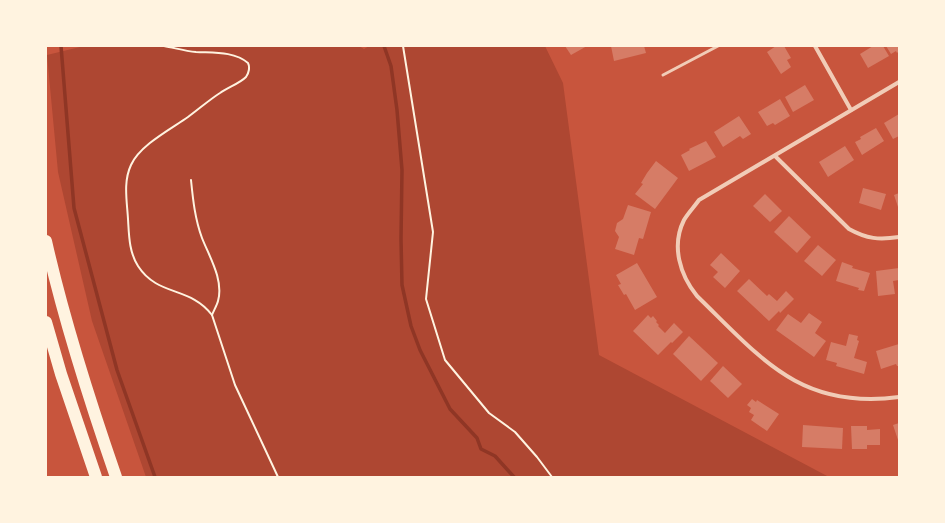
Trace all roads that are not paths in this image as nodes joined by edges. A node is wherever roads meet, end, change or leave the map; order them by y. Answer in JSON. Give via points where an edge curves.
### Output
{"nodes":[{"id":1,"x":718,"y":46,"type":"edge"},
{"id":2,"x":815,"y":46,"type":"edge"},
{"id":3,"x":662,"y":75,"type":"dead end"},
{"id":4,"x":899,"y":82,"type":"edge"},
{"id":5,"x":851,"y":110,"type":"junction"},
{"id":6,"x":775,"y":156,"type":"junction"},
{"id":7,"x":899,"y":237,"type":"edge"},
{"id":8,"x":46,"y":240,"type":"edge"},
{"id":9,"x":46,"y":322,"type":"edge"},
{"id":10,"x":899,"y":396,"type":"edge"},
{"id":11,"x":96,"y":477,"type":"edge"},
{"id":12,"x":116,"y":477,"type":"edge"}],
"edges":[{"from":1,"to":3,"type":"lane"},
{"from":2,"to":5,"type":"street"},
{"from":4,"to":5,"type":"street"},
{"from":5,"to":6,"type":"street"},
{"from":6,"to":7,"type":"street","via":[[849,229],[873,238]]},
{"from":6,"to":10,"type":"street","via":[[699,200],[684,220],[678,246],[680,266],[688,285],[763,360],[805,386],[855,399]]},
{"from":8,"to":12,"type":"highway","via":[[75,352]]},
{"from":9,"to":11,"type":"highway"}]}
